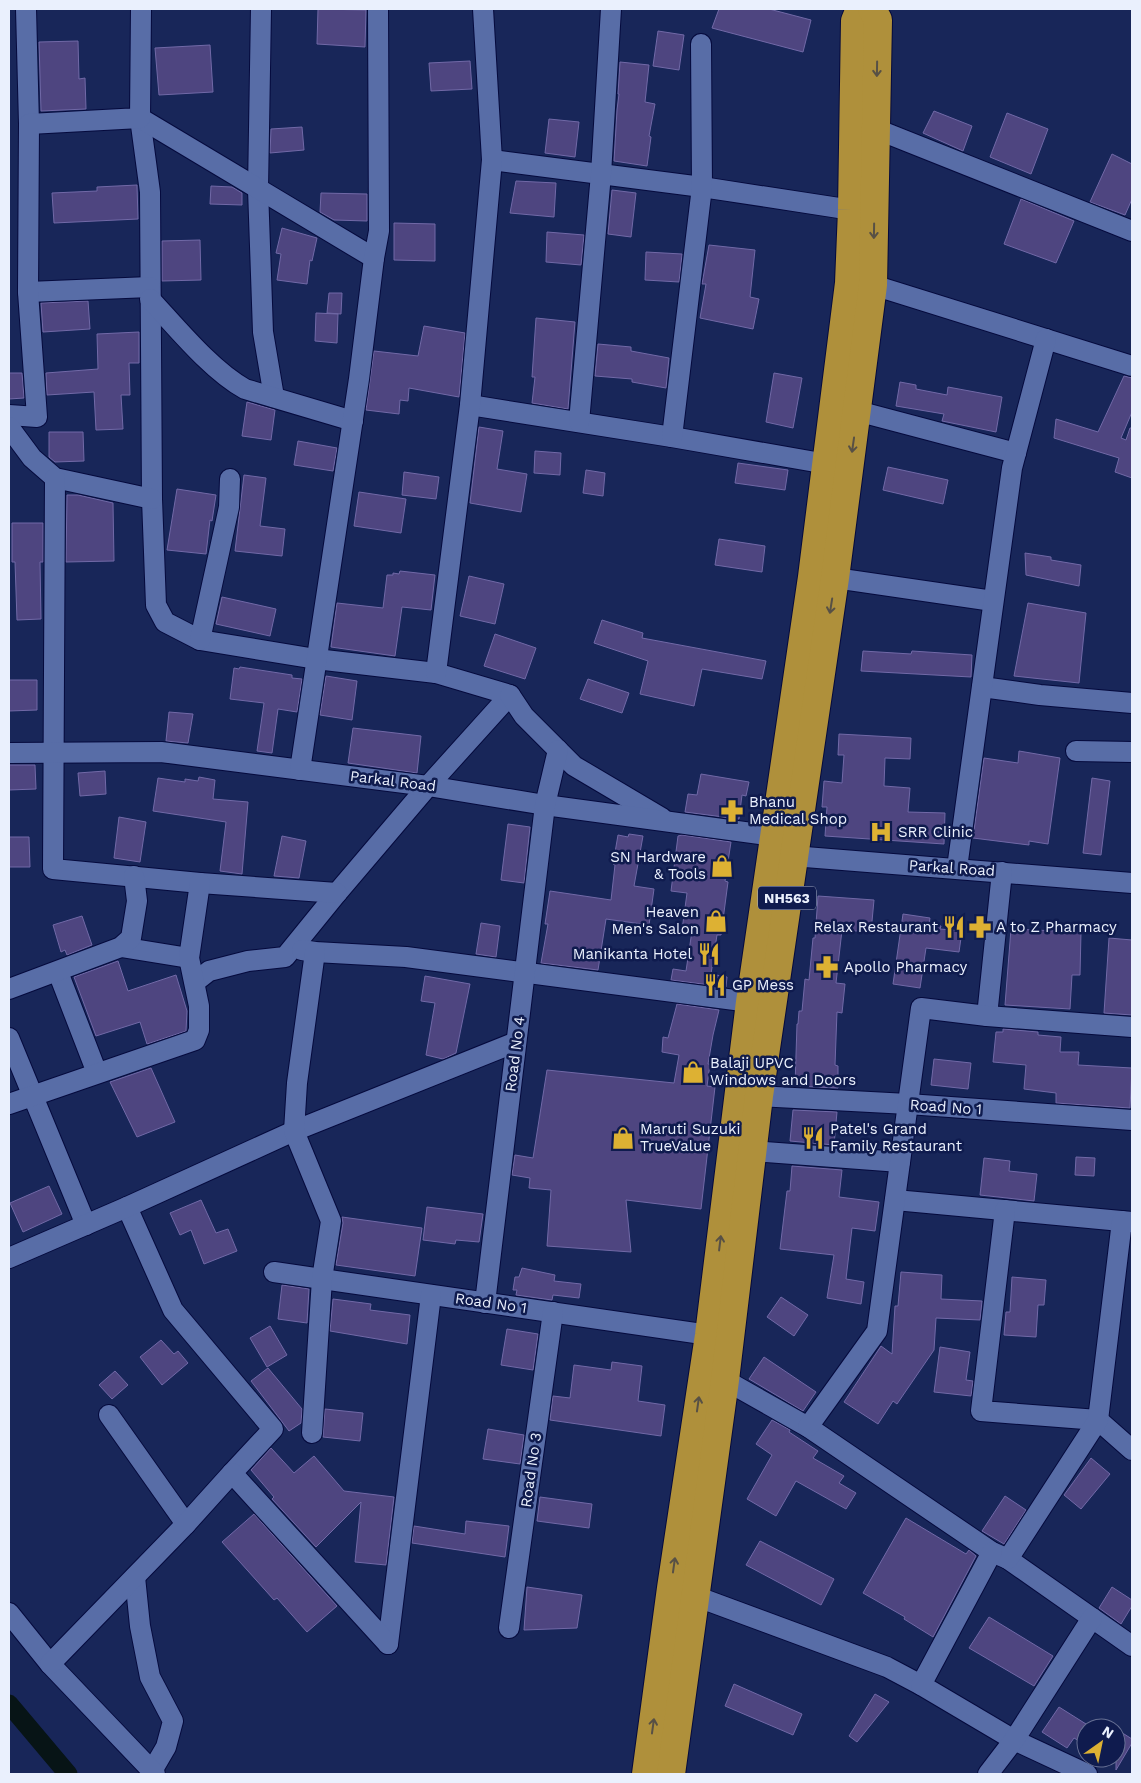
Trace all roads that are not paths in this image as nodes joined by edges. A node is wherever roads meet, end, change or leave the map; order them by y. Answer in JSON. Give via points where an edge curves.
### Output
{"nodes":[{"id":1,"x":26,"y":9,"type":"edge"},
{"id":2,"x":141,"y":9,"type":"edge"},
{"id":3,"x":261,"y":9,"type":"edge"},
{"id":4,"x":378,"y":9,"type":"edge"},
{"id":5,"x":483,"y":9,"type":"edge"},
{"id":6,"x":611,"y":9,"type":"edge"},
{"id":7,"x":860,"y":9,"type":"edge"},
{"id":8,"x":872,"y":9,"type":"edge"},
{"id":9,"x":701,"y":44,"type":"dead end"},
{"id":10,"x":140,"y":118,"type":"junction"},
{"id":11,"x":29,"y":124,"type":"junction"},
{"id":12,"x":876,"y":128,"type":"junction"},
{"id":13,"x":492,"y":160,"type":"junction"},
{"id":14,"x":601,"y":174,"type":"junction"},
{"id":15,"x":702,"y":187,"type":"junction"},
{"id":16,"x":258,"y":189,"type":"junction"},
{"id":17,"x":852,"y":210,"type":"junction"},
{"id":18,"x":1132,"y":230,"type":"edge"},
{"id":19,"x":374,"y":258,"type":"junction"},
{"id":20,"x":873,"y":285,"type":"junction"},
{"id":21,"x":28,"y":292,"type":"junction"},
{"id":22,"x":150,"y":293,"type":"junction"},
{"id":23,"x":1046,"y":339,"type":"junction"},
{"id":24,"x":1132,"y":366,"type":"edge"},
{"id":25,"x":274,"y":397,"type":"junction"},
{"id":26,"x":470,"y":405,"type":"junction"},
{"id":27,"x":857,"y":411,"type":"junction"},
{"id":28,"x":9,"y":415,"type":"edge"},
{"id":29,"x":353,"y":421,"type":"junction"},
{"id":30,"x":579,"y":422,"type":"junction"},
{"id":31,"x":9,"y":427,"type":"edge"},
{"id":32,"x":672,"y":437,"type":"junction"},
{"id":33,"x":1016,"y":453,"type":"junction"},
{"id":34,"x":826,"y":464,"type":"junction"},
{"id":35,"x":55,"y":478,"type":"junction"},
{"id":36,"x":230,"y":479,"type":"dead end"},
{"id":37,"x":152,"y":499,"type":"junction"},
{"id":38,"x":835,"y":578,"type":"junction"},
{"id":39,"x":994,"y":601,"type":"junction"},
{"id":40,"x":200,"y":640,"type":"junction"},
{"id":41,"x":316,"y":659,"type":"junction"},
{"id":42,"x":436,"y":673,"type":"junction"},
{"id":43,"x":982,"y":687,"type":"junction"},
{"id":44,"x":510,"y":696,"type":"junction"},
{"id":45,"x":1132,"y":703,"type":"edge"},
{"id":46,"x":558,"y":750,"type":"junction"},
{"id":47,"x":1076,"y":751,"type":"dead end"},
{"id":48,"x":52,"y":752,"type":"junction"},
{"id":49,"x":1132,"y":752,"type":"edge"},
{"id":50,"x":9,"y":753,"type":"edge"},
{"id":51,"x":300,"y":770,"type":"junction"},
{"id":52,"x":428,"y":786,"type":"junction"},
{"id":53,"x":545,"y":805,"type":"junction"},
{"id":54,"x":671,"y":823,"type":"junction"},
{"id":55,"x":780,"y":849,"type":"junction"},
{"id":56,"x":957,"y":868,"type":"junction"},
{"id":57,"x":1002,"y":872,"type":"junction"},
{"id":58,"x":134,"y":876,"type":"junction"},
{"id":59,"x":1132,"y":882,"type":"edge"},
{"id":60,"x":200,"y":883,"type":"junction"},
{"id":61,"x":337,"y":893,"type":"junction"},
{"id":62,"x":121,"y":947,"type":"junction"},
{"id":63,"x":293,"y":948,"type":"junction"},
{"id":64,"x":315,"y":952,"type":"junction"},
{"id":65,"x":189,"y":958,"type":"junction"},
{"id":66,"x":58,"y":972,"type":"junction"},
{"id":67,"x":525,"y":973,"type":"junction"},
{"id":68,"x":195,"y":982,"type":"junction"},
{"id":69,"x":9,"y":989,"type":"edge"},
{"id":70,"x":750,"y":1002,"type":"junction"},
{"id":71,"x":987,"y":1016,"type":"junction"},
{"id":72,"x":1132,"y":1027,"type":"edge"},
{"id":73,"x":9,"y":1038,"type":"edge"},
{"id":74,"x":516,"y":1042,"type":"junction"},
{"id":75,"x":97,"y":1073,"type":"junction"},
{"id":76,"x":33,"y":1096,"type":"junction"},
{"id":77,"x":760,"y":1096,"type":"junction"},
{"id":78,"x":9,"y":1104,"type":"edge"},
{"id":79,"x":908,"y":1104,"type":"junction"},
{"id":80,"x":1132,"y":1120,"type":"edge"},
{"id":81,"x":294,"y":1131,"type":"junction"},
{"id":82,"x":753,"y":1151,"type":"junction"},
{"id":83,"x":900,"y":1162,"type":"junction"},
{"id":84,"x":895,"y":1200,"type":"junction"},
{"id":85,"x":127,"y":1208,"type":"junction"},
{"id":86,"x":1005,"y":1210,"type":"junction"},
{"id":87,"x":1127,"y":1221,"type":"edge"},
{"id":88,"x":86,"y":1225,"type":"junction"},
{"id":89,"x":9,"y":1258,"type":"edge"},
{"id":90,"x":274,"y":1272,"type":"dead end"},
{"id":91,"x":322,"y":1279,"type":"junction"},
{"id":92,"x":431,"y":1295,"type":"junction"},
{"id":93,"x":485,"y":1302,"type":"junction"},
{"id":94,"x":553,"y":1312,"type":"junction"},
{"id":95,"x":709,"y":1335,"type":"junction"},
{"id":96,"x":725,"y":1380,"type":"junction"},
{"id":97,"x":109,"y":1414,"type":"dead end"},
{"id":98,"x":1098,"y":1420,"type":"junction"},
{"id":99,"x":808,"y":1427,"type":"junction"},
{"id":100,"x":312,"y":1433,"type":"dead end"},
{"id":101,"x":1132,"y":1450,"type":"edge"},
{"id":102,"x":232,"y":1473,"type":"junction"},
{"id":103,"x":186,"y":1524,"type":"junction"},
{"id":104,"x":1000,"y":1556,"type":"junction"},
{"id":105,"x":135,"y":1577,"type":"junction"},
{"id":106,"x":695,"y":1596,"type":"junction"},
{"id":107,"x":9,"y":1613,"type":"edge"},
{"id":108,"x":1092,"y":1618,"type":"junction"},
{"id":109,"x":509,"y":1628,"type":"dead end"},
{"id":110,"x":1132,"y":1646,"type":"edge"},
{"id":111,"x":50,"y":1664,"type":"junction"},
{"id":112,"x":921,"y":1685,"type":"junction"},
{"id":113,"x":1014,"y":1740,"type":"junction"},
{"id":114,"x":153,"y":1773,"type":"edge"},
{"id":115,"x":646,"y":1774,"type":"edge"},
{"id":116,"x":671,"y":1774,"type":"edge"},
{"id":117,"x":988,"y":1774,"type":"edge"},
{"id":118,"x":1087,"y":1774,"type":"edge"}],
"edges":[{"from":1,"to":11,"type":"street"},
{"from":2,"to":10,"type":"street"},
{"from":3,"to":16,"type":"street"},
{"from":4,"to":19,"type":"street","via":[[379,231]]},
{"from":5,"to":13,"type":"street"},
{"from":6,"to":14,"type":"street"},
{"from":7,"to":17,"type":"highway","number":"NH563","via":[[856,21]]},
{"from":8,"to":12,"type":"highway","number":"NH563","one_way":true,"via":[[878,20]]},
{"from":9,"to":15,"type":"street"},
{"from":10,"to":11,"type":"street"},
{"from":10,"to":16,"type":"street"},
{"from":10,"to":22,"type":"street","via":[[150,192]]},
{"from":11,"to":21,"type":"street"},
{"from":12,"to":18,"type":"street"},
{"from":12,"to":20,"type":"highway","number":"NH563","one_way":true},
{"from":13,"to":14,"type":"street"},
{"from":13,"to":26,"type":"street"},
{"from":14,"to":15,"type":"street"},
{"from":14,"to":30,"type":"street"},
{"from":15,"to":17,"type":"street"},
{"from":15,"to":32,"type":"street"},
{"from":16,"to":19,"type":"street"},
{"from":16,"to":25,"type":"street","via":[[262,332]]},
{"from":17,"to":34,"type":"highway","number":"NH563","via":[[849,282]]},
{"from":19,"to":29,"type":"street"},
{"from":20,"to":23,"type":"street"},
{"from":20,"to":27,"type":"highway","number":"NH563"},
{"from":21,"to":22,"type":"street"},
{"from":21,"to":28,"type":"street","via":[[37,417]]},
{"from":22,"to":25,"type":"street","via":[[232,382]]},
{"from":22,"to":37,"type":"street"},
{"from":23,"to":24,"type":"street"},
{"from":23,"to":33,"type":"street"},
{"from":25,"to":29,"type":"street"},
{"from":26,"to":30,"type":"street"},
{"from":26,"to":42,"type":"street"},
{"from":27,"to":33,"type":"street"},
{"from":27,"to":38,"type":"highway","number":"NH563","one_way":true},
{"from":29,"to":41,"type":"street"},
{"from":30,"to":32,"type":"street"},
{"from":31,"to":35,"type":"street","via":[[32,458]]},
{"from":32,"to":34,"type":"street"},
{"from":33,"to":39,"type":"street"},
{"from":34,"to":55,"type":"highway","number":"NH563"},
{"from":35,"to":37,"type":"street"},
{"from":35,"to":48,"type":"street"},
{"from":36,"to":40,"type":"street","via":[[229,507]]},
{"from":37,"to":40,"type":"street","via":[[156,605],[165,622]]},
{"from":38,"to":39,"type":"street"},
{"from":38,"to":55,"type":"highway","number":"NH563","one_way":true},
{"from":39,"to":43,"type":"street"},
{"from":40,"to":41,"type":"street"},
{"from":41,"to":42,"type":"street"},
{"from":41,"to":51,"type":"street"},
{"from":42,"to":44,"type":"street"},
{"from":43,"to":45,"type":"street"},
{"from":43,"to":56,"type":"street"},
{"from":44,"to":46,"type":"street","via":[[524,716]]},
{"from":44,"to":52,"type":"street"},
{"from":46,"to":53,"type":"street","name":"Road No 4"},
{"from":46,"to":54,"type":"street","via":[[574,766]]},
{"from":47,"to":49,"type":"street"},
{"from":48,"to":50,"type":"street","name":"Parkal Road"},
{"from":48,"to":51,"type":"street","name":"Parkal Road","via":[[161,752]]},
{"from":48,"to":58,"type":"street","via":[[52,868]]},
{"from":51,"to":52,"type":"street","name":"Parkal Road"},
{"from":52,"to":53,"type":"street","name":"Parkal Road"},
{"from":52,"to":61,"type":"street"},
{"from":53,"to":54,"type":"street","name":"Parkal Road"},
{"from":53,"to":67,"type":"street","name":"Road No 4"},
{"from":54,"to":55,"type":"street","name":"Parkal Road"},
{"from":55,"to":56,"type":"street","name":"Parkal Road"},
{"from":55,"to":70,"type":"highway","number":"NH563"},
{"from":55,"to":77,"type":"highway","number":"NH563"},
{"from":56,"to":57,"type":"street","name":"Parkal Road"},
{"from":57,"to":59,"type":"street","name":"Parkal Road"},
{"from":57,"to":71,"type":"street"},
{"from":58,"to":60,"type":"street"},
{"from":58,"to":62,"type":"street","via":[[137,901],[131,938]]},
{"from":60,"to":61,"type":"street"},
{"from":60,"to":65,"type":"street"},
{"from":61,"to":63,"type":"street"},
{"from":62,"to":65,"type":"street"},
{"from":62,"to":66,"type":"street"},
{"from":63,"to":64,"type":"street"},
{"from":63,"to":68,"type":"street","via":[[285,958],[248,961],[209,971]]},
{"from":64,"to":67,"type":"street","via":[[406,957]]},
{"from":64,"to":81,"type":"street","via":[[296,1083]]},
{"from":65,"to":68,"type":"street"},
{"from":66,"to":69,"type":"street"},
{"from":66,"to":75,"type":"street"},
{"from":67,"to":70,"type":"street"},
{"from":67,"to":74,"type":"street","name":"Road No 4"},
{"from":68,"to":75,"type":"street","via":[[199,1006],[195,1040]]},
{"from":95,"to":70,"type":"highway","number":"NH563","one_way":true},
{"from":71,"to":72,"type":"street"},
{"from":71,"to":79,"type":"street","via":[[921,1008]]},
{"from":73,"to":76,"type":"street"},
{"from":74,"to":81,"type":"street"},
{"from":74,"to":93,"type":"street","name":"Road No 4"},
{"from":75,"to":76,"type":"street"},
{"from":76,"to":78,"type":"street"},
{"from":76,"to":88,"type":"street"},
{"from":77,"to":79,"type":"street","name":"Road No 1"},
{"from":77,"to":82,"type":"highway","number":"NH563"},
{"from":79,"to":80,"type":"street","name":"Road No 1"},
{"from":79,"to":83,"type":"street"},
{"from":81,"to":85,"type":"street"},
{"from":81,"to":91,"type":"street","via":[[330,1221]]},
{"from":82,"to":83,"type":"street"},
{"from":82,"to":96,"type":"highway","number":"NH563"},
{"from":83,"to":84,"type":"street"},
{"from":84,"to":86,"type":"street"},
{"from":84,"to":99,"type":"street","via":[[878,1331]]},
{"from":85,"to":88,"type":"street"},
{"from":85,"to":102,"type":"street","via":[[173,1310],[273,1429]]},
{"from":86,"to":87,"type":"street"},
{"from":86,"to":98,"type":"street","via":[[981,1411]]},
{"from":87,"to":98,"type":"street"},
{"from":88,"to":89,"type":"street"},
{"from":90,"to":91,"type":"street","name":"Road No 1"},
{"from":91,"to":92,"type":"street","name":"Road No 1"},
{"from":91,"to":100,"type":"street"},
{"from":92,"to":93,"type":"street","name":"Road No 1"},
{"from":92,"to":102,"type":"street","via":[[388,1644]]},
{"from":93,"to":94,"type":"street","name":"Road No 1"},
{"from":94,"to":95,"type":"street","name":"Road No 1"},
{"from":94,"to":109,"type":"street","name":"Road No 3"},
{"from":115,"to":95,"type":"highway","number":"NH563","one_way":true},
{"from":96,"to":99,"type":"street"},
{"from":96,"to":106,"type":"highway","number":"NH563"},
{"from":97,"to":103,"type":"street"},
{"from":98,"to":101,"type":"street"},
{"from":98,"to":104,"type":"street"},
{"from":99,"to":104,"type":"street"},
{"from":102,"to":103,"type":"street"},
{"from":103,"to":105,"type":"street"},
{"from":104,"to":108,"type":"street"},
{"from":104,"to":112,"type":"street"},
{"from":105,"to":111,"type":"street"},
{"from":105,"to":114,"type":"street","via":[[150,1677],[173,1721],[166,1747]]},
{"from":106,"to":112,"type":"street","via":[[887,1667]]},
{"from":106,"to":116,"type":"highway","number":"NH563"},
{"from":107,"to":111,"type":"street"},
{"from":108,"to":110,"type":"street"},
{"from":108,"to":113,"type":"street"},
{"from":111,"to":114,"type":"street"},
{"from":112,"to":113,"type":"street"},
{"from":113,"to":117,"type":"street"},
{"from":113,"to":118,"type":"street"}]}
